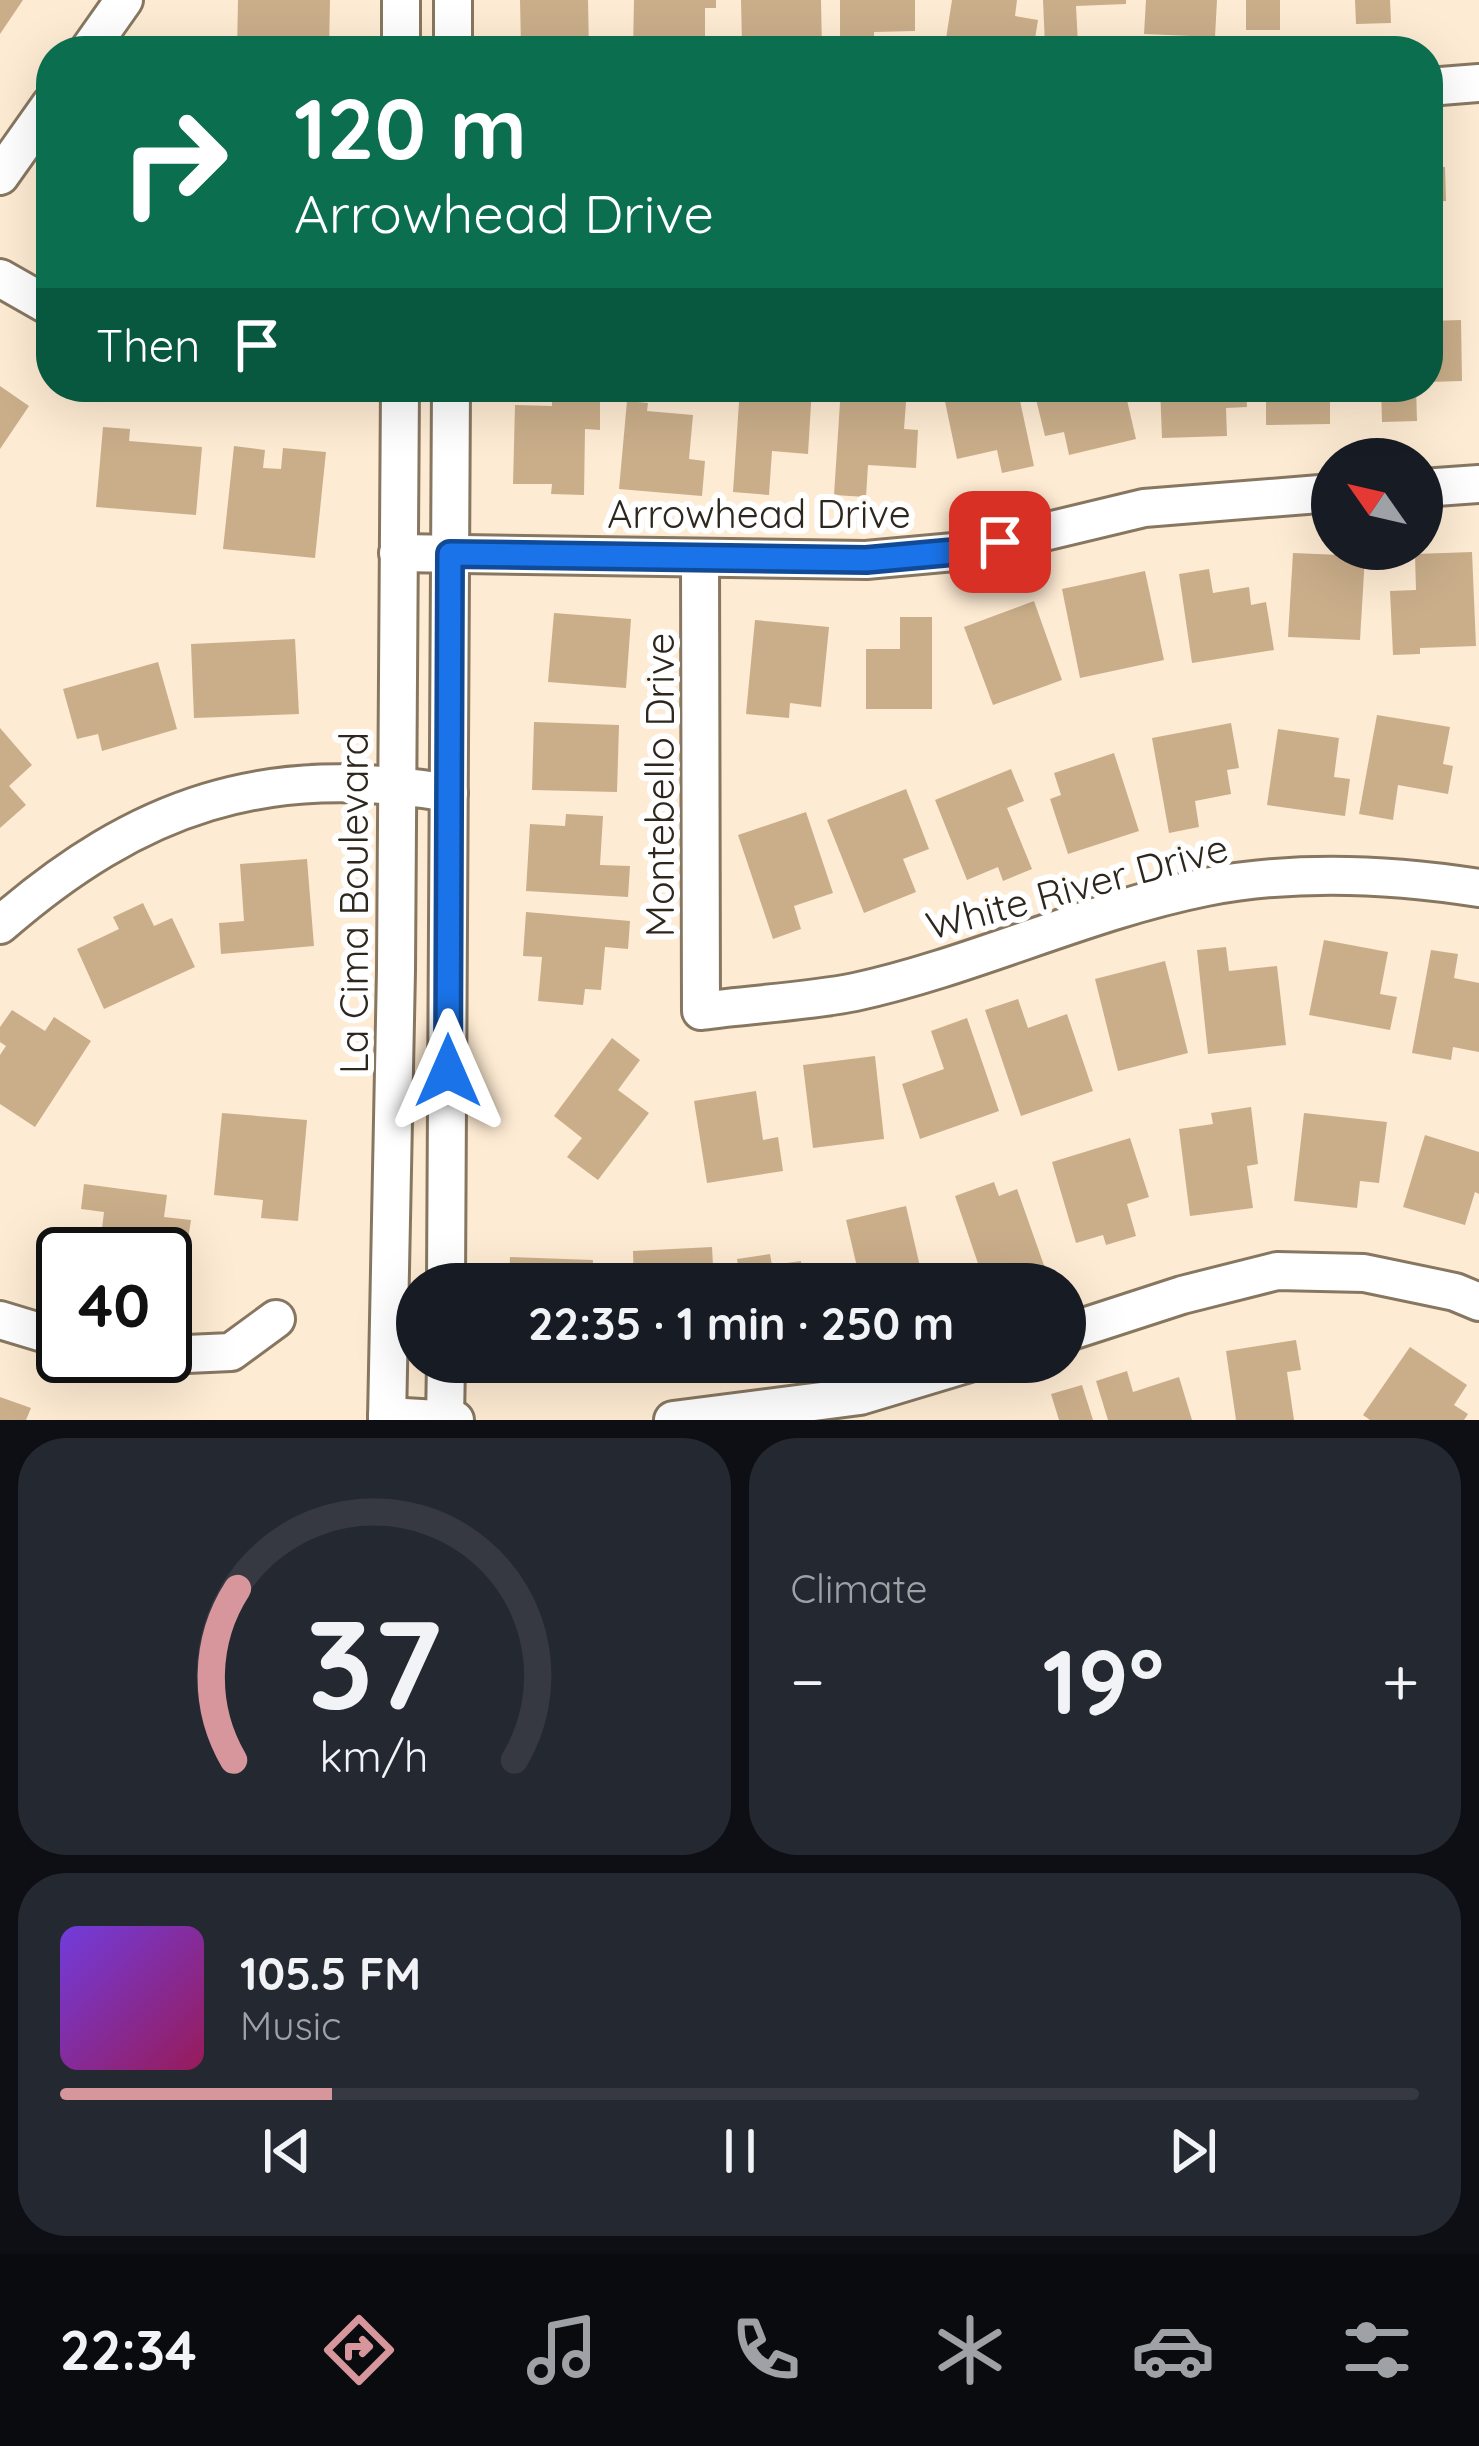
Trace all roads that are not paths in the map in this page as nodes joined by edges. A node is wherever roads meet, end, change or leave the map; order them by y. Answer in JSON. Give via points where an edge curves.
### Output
{"nodes":[{"id":1,"x":124,"y":0,"type":"edge"},
{"id":2,"x":400,"y":0,"type":"edge"},
{"id":3,"x":453,"y":0,"type":"edge"},
{"id":4,"x":99,"y":36,"type":"edge"},
{"id":5,"x":401,"y":36,"type":"edge"},
{"id":6,"x":453,"y":36,"type":"edge"},
{"id":7,"x":1479,"y":83,"type":"edge"},
{"id":8,"x":1443,"y":86,"type":"edge"},
{"id":9,"x":36,"y":125,"type":"edge"},
{"id":10,"x":0,"y":176,"type":"edge"},
{"id":11,"x":0,"y":278,"type":"edge"},
{"id":12,"x":36,"y":298,"type":"edge"},
{"id":13,"x":400,"y":402,"type":"edge"},
{"id":14,"x":451,"y":402,"type":"edge"},
{"id":15,"x":1479,"y":484,"type":"edge"},
{"id":16,"x":1443,"y":487,"type":"edge"},
{"id":17,"x":1311,"y":495,"type":"edge"},
{"id":18,"x":398,"y":553,"type":"junction"},
{"id":19,"x":450,"y":554,"type":"junction"},
{"id":20,"x":700,"y":559,"type":"junction"},
{"id":21,"x":396,"y":784,"type":"junction"},
{"id":22,"x":448,"y":793,"type":"junction"},
{"id":23,"x":1479,"y":888,"type":"edge"},
{"id":24,"x":0,"y":925,"type":"edge"},
{"id":25,"x":700,"y":1010,"type":"joint"},
{"id":26,"x":446,"y":1263,"type":"edge"},
{"id":27,"x":1479,"y":1302,"type":"edge"},
{"id":28,"x":276,"y":1318,"type":"dead end"},
{"id":29,"x":0,"y":1320,"type":"edge"},
{"id":30,"x":1086,"y":1326,"type":"edge"},
{"id":31,"x":36,"y":1331,"type":"edge"},
{"id":32,"x":192,"y":1354,"type":"edge"},
{"id":33,"x":446,"y":1383,"type":"edge"},
{"id":34,"x":903,"y":1383,"type":"edge"},
{"id":35,"x":387,"y":1418,"type":"edge"},
{"id":36,"x":445,"y":1420,"type":"edge"},
{"id":37,"x":455,"y":1420,"type":"edge"},
{"id":38,"x":673,"y":1420,"type":"edge"}],
"edges":[{"from":1,"to":4,"type":"street"},
{"from":2,"to":5,"type":"street"},
{"from":3,"to":6,"type":"street"},
{"from":7,"to":8,"type":"street"},
{"from":9,"to":10,"type":"street"},
{"from":11,"to":12,"type":"street"},
{"from":13,"to":18,"type":"street","name":"La Cima Boulevard"},
{"from":14,"to":19,"type":"street"},
{"from":15,"to":16,"type":"street"},
{"from":17,"to":20,"type":"street","name":"Arrowhead Drive","via":[[1144,508],[965,551],[866,560]]},
{"from":18,"to":19,"type":"street","name":"Arrowhead Drive"},
{"from":18,"to":21,"type":"street","name":"La Cima Boulevard"},
{"from":19,"to":20,"type":"street","name":"Arrowhead Drive"},
{"from":19,"to":22,"type":"street"},
{"from":20,"to":25,"type":"street","name":"Montebello Drive"},
{"from":21,"to":22,"type":"street"},
{"from":21,"to":24,"type":"street","via":[[311,782],[173,811],[107,845]]},
{"from":21,"to":35,"type":"street","name":"La Cima Boulevard"},
{"from":22,"to":26,"type":"street"},
{"from":23,"to":25,"type":"street","name":"White River Drive","via":[[1298,875],[1207,887],[854,992]]},
{"from":27,"to":30,"type":"street","via":[[1364,1273],[1277,1271]]},
{"from":28,"to":32,"type":"street","via":[[231,1352]]},
{"from":29,"to":31,"type":"street"},
{"from":33,"to":36,"type":"street"},
{"from":34,"to":38,"type":"street"},
{"from":35,"to":36,"type":"street"},
{"from":36,"to":37,"type":"street"}]}
